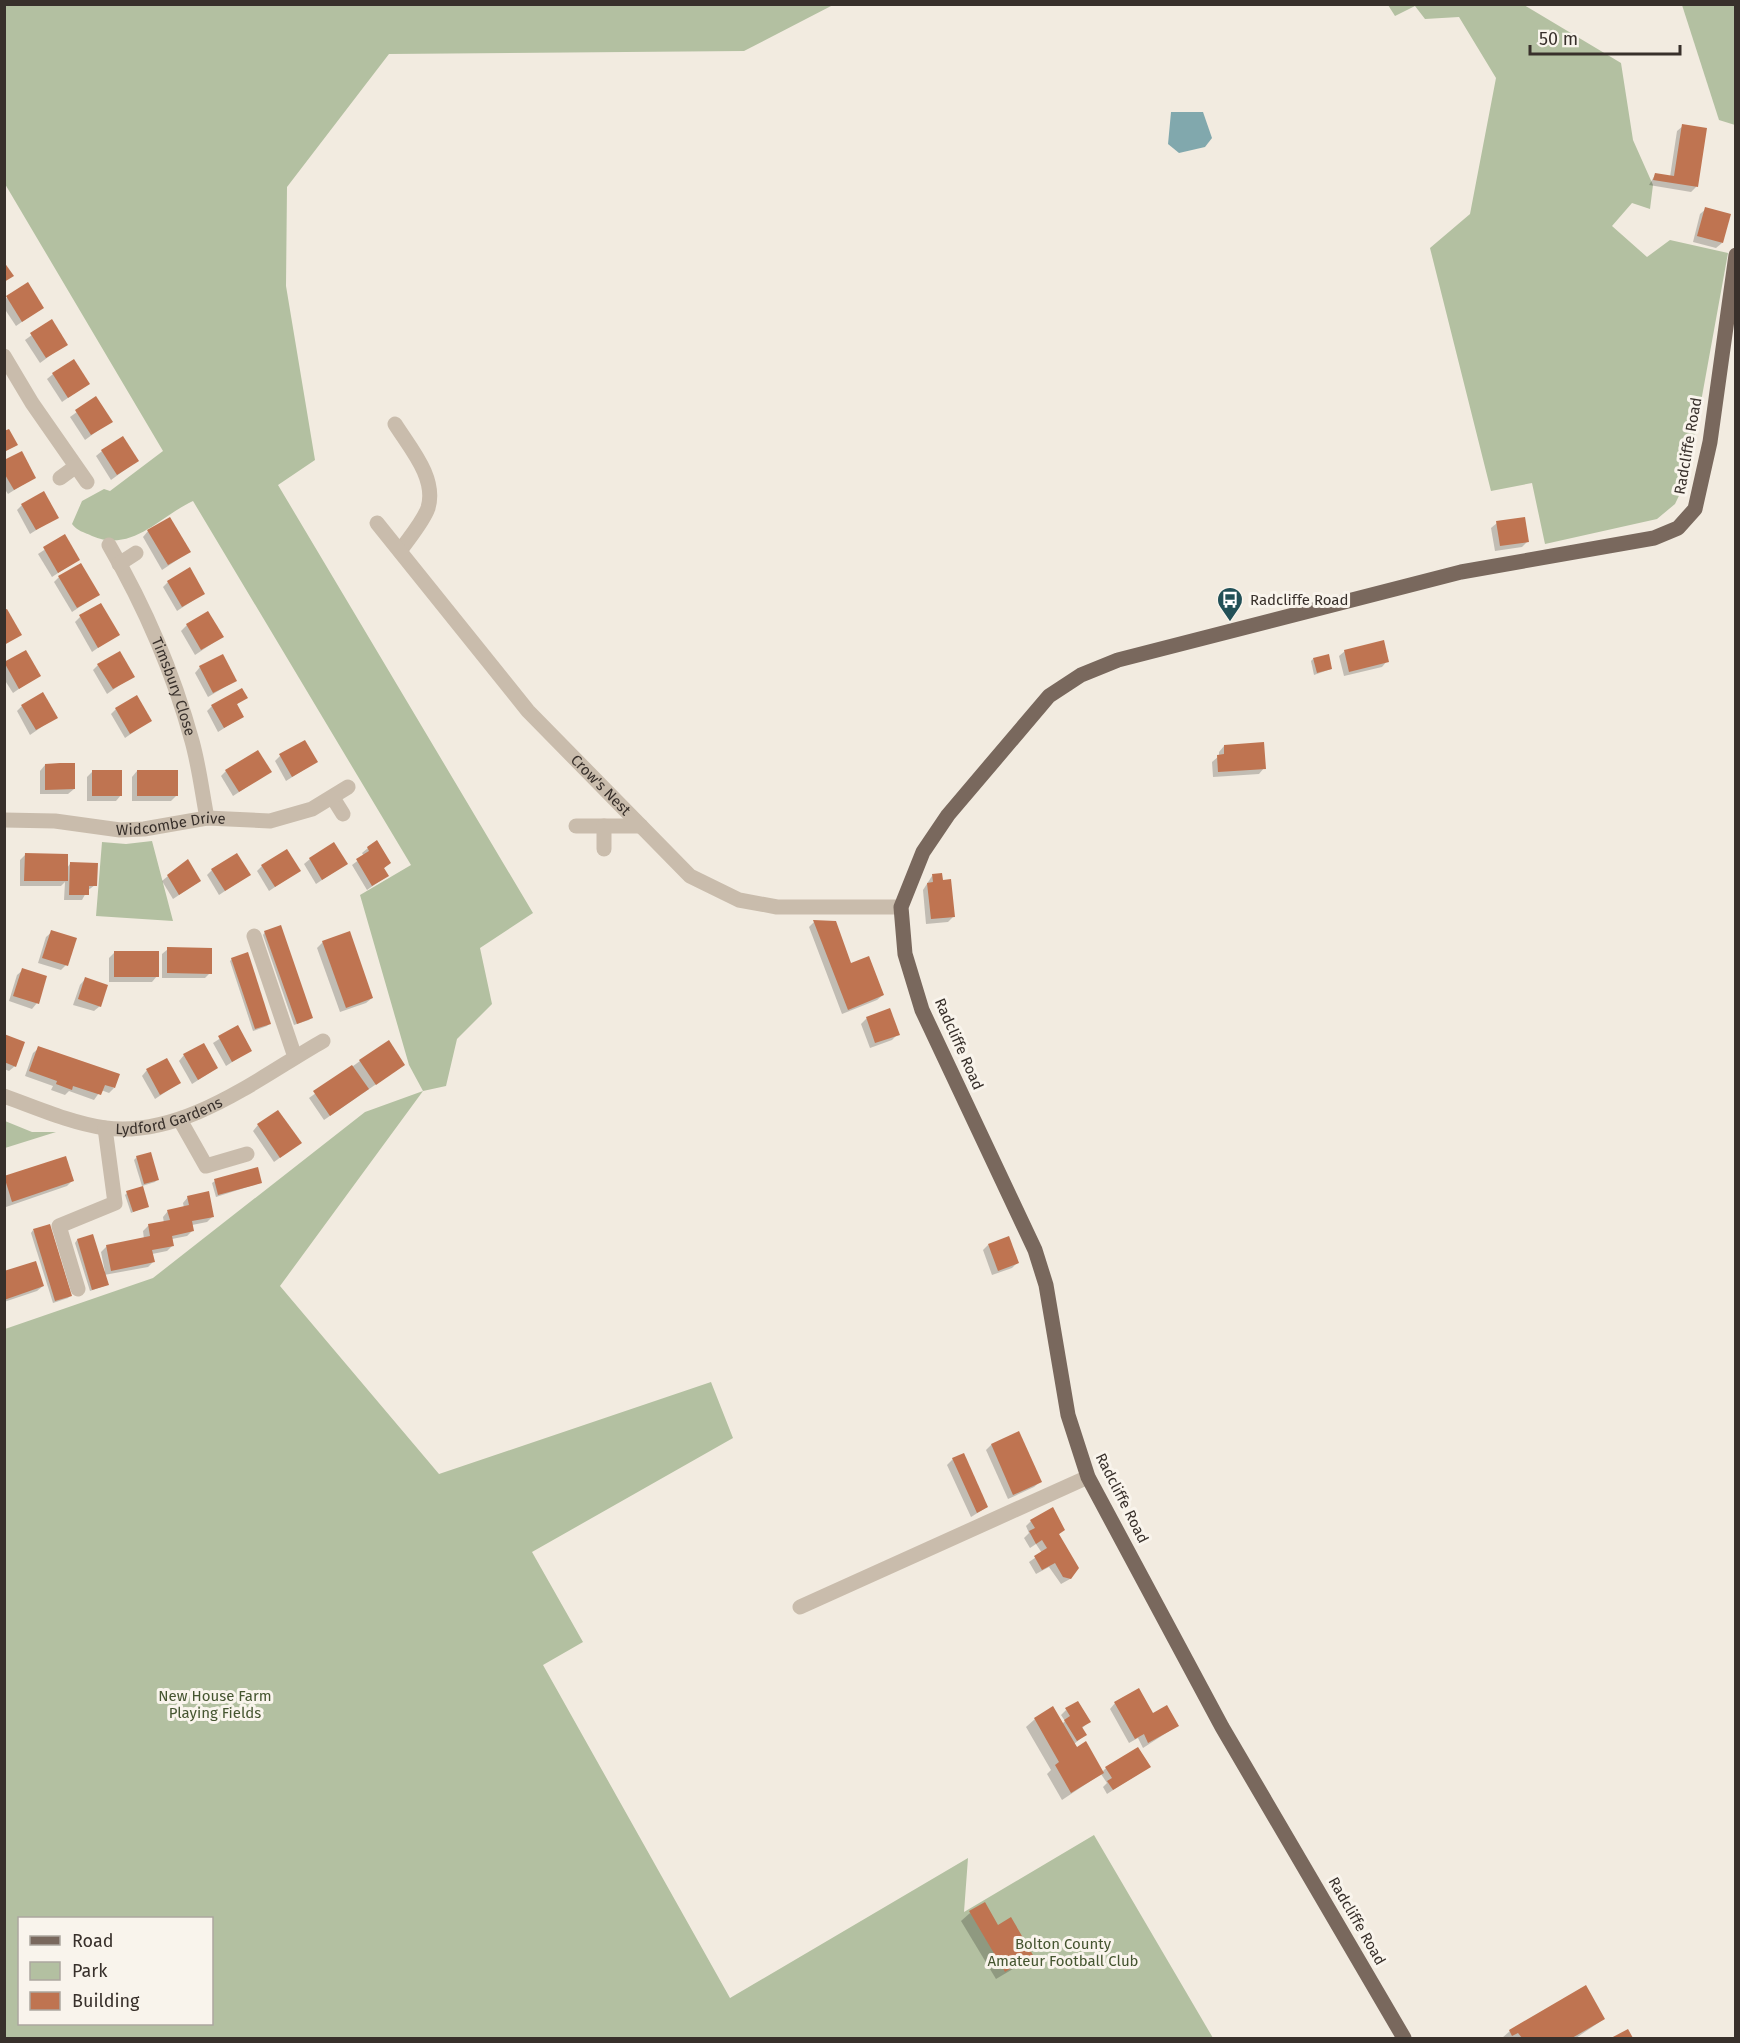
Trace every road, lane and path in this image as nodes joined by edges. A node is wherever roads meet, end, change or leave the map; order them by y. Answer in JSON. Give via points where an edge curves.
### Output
{"nodes":[{"id":1,"x":1736,"y":255,"type":"edge"},
{"id":2,"x":4,"y":356,"type":"edge"},
{"id":3,"x":395,"y":424,"type":"dead end"},
{"id":4,"x":75,"y":467,"type":"junction"},
{"id":5,"x":60,"y":478,"type":"dead end"},
{"id":6,"x":87,"y":482,"type":"dead end"},
{"id":7,"x":377,"y":523,"type":"dead end"},
{"id":8,"x":109,"y":545,"type":"dead end"},
{"id":9,"x":400,"y":551,"type":"junction"},
{"id":10,"x":136,"y":553,"type":"dead end"},
{"id":11,"x":119,"y":564,"type":"junction"},
{"id":12,"x":348,"y":787,"type":"dead end"},
{"id":13,"x":333,"y":798,"type":"junction"},
{"id":14,"x":343,"y":814,"type":"dead end"},
{"id":15,"x":207,"y":818,"type":"junction"},
{"id":16,"x":4,"y":820,"type":"edge"},
{"id":17,"x":576,"y":826,"type":"dead end"},
{"id":18,"x":604,"y":826,"type":"junction"},
{"id":19,"x":641,"y":826,"type":"junction"},
{"id":20,"x":604,"y":849,"type":"dead end"},
{"id":21,"x":901,"y":907,"type":"junction"},
{"id":22,"x":254,"y":936,"type":"dead end"},
{"id":23,"x":323,"y":1041,"type":"dead end"},
{"id":24,"x":295,"y":1056,"type":"junction"},
{"id":25,"x":4,"y":1096,"type":"edge"},
{"id":26,"x":180,"y":1120,"type":"junction"},
{"id":27,"x":105,"y":1128,"type":"junction"},
{"id":28,"x":247,"y":1154,"type":"dead end"},
{"id":29,"x":78,"y":1289,"type":"dead end"},
{"id":30,"x":1089,"y":1477,"type":"junction"},
{"id":31,"x":800,"y":1607,"type":"dead end"},
{"id":32,"x":1404,"y":2038,"type":"edge"}],
"edges":[{"from":1,"to":21,"type":"main road","name":"Radcliffe Road","via":[[1709,445],[1695,508],[1678,528],[1653,538],[1461,572],[1118,660],[1081,675],[1049,696],[948,815],[923,852]]},
{"from":2,"to":4,"type":"street"},
{"from":3,"to":9,"type":"street","via":[[426,475],[429,492],[428,509]]},
{"from":4,"to":5,"type":"street"},
{"from":4,"to":6,"type":"street"},
{"from":7,"to":9,"type":"street","name":"Crow's Nest"},
{"from":8,"to":11,"type":"street","name":"Timsbury Close"},
{"from":9,"to":19,"type":"street","name":"Crow's Nest","via":[[528,711]]},
{"from":10,"to":11,"type":"street"},
{"from":11,"to":15,"type":"street","name":"Timsbury Close","via":[[157,640],[179,699]]},
{"from":12,"to":13,"type":"street","name":"Widcombe Drive"},
{"from":13,"to":14,"type":"street"},
{"from":13,"to":15,"type":"street","name":"Widcombe Drive","via":[[312,809],[270,820]]},
{"from":15,"to":16,"type":"street","name":"Widcombe Drive","via":[[120,830],[55,820]]},
{"from":17,"to":18,"type":"street"},
{"from":18,"to":19,"type":"street"},
{"from":18,"to":20,"type":"street"},
{"from":19,"to":21,"type":"street","name":"Crow's Nest","via":[[690,876],[739,900],[777,907]]},
{"from":21,"to":30,"type":"main road","name":"Radcliffe Road","via":[[905,954],[922,1010],[1038,1259],[1068,1415]]},
{"from":22,"to":24,"type":"street"},
{"from":23,"to":24,"type":"street","name":"Lydford Gardens"},
{"from":24,"to":26,"type":"street","name":"Lydford Gardens","via":[[279,1069]]},
{"from":25,"to":27,"type":"street","name":"Lydford Gardens"},
{"from":26,"to":27,"type":"street","name":"Lydford Gardens","via":[[142,1129]]},
{"from":26,"to":28,"type":"street","via":[[206,1166]]},
{"from":27,"to":29,"type":"street","via":[[115,1203],[59,1226]]},
{"from":30,"to":31,"type":"street"},
{"from":30,"to":32,"type":"main road","name":"Radcliffe Road","via":[[1221,1727]]}]}
